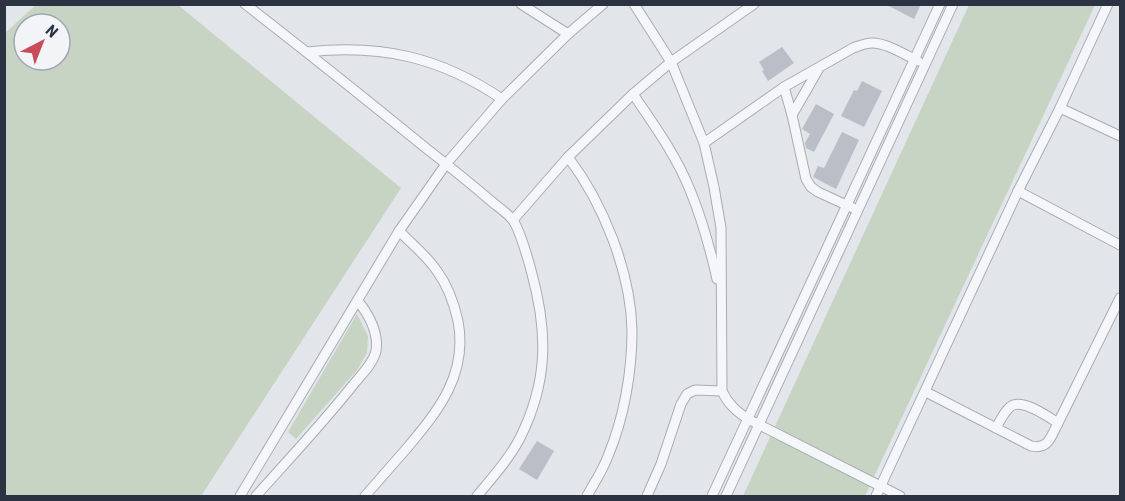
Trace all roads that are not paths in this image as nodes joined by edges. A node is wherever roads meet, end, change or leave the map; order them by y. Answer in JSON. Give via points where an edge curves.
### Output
{"nodes":[{"id":1,"x":245,"y":4,"type":"edge"},
{"id":2,"x":521,"y":4,"type":"edge"},
{"id":3,"x":603,"y":4,"type":"edge"},
{"id":4,"x":634,"y":4,"type":"edge"},
{"id":5,"x":754,"y":4,"type":"edge"},
{"id":6,"x":940,"y":4,"type":"edge"},
{"id":7,"x":953,"y":4,"type":"edge"},
{"id":8,"x":1108,"y":4,"type":"edge"},
{"id":9,"x":568,"y":34,"type":"junction"},
{"id":10,"x":307,"y":52,"type":"junction"},
{"id":11,"x":915,"y":60,"type":"junction"},
{"id":12,"x":671,"y":62,"type":"junction"},
{"id":13,"x":926,"y":65,"type":"junction"},
{"id":14,"x":820,"y":68,"type":"junction"},
{"id":15,"x":784,"y":87,"type":"junction"},
{"id":16,"x":633,"y":94,"type":"junction"},
{"id":17,"x":502,"y":99,"type":"junction"},
{"id":18,"x":1060,"y":108,"type":"junction"},
{"id":19,"x":792,"y":115,"type":"junction"},
{"id":20,"x":1120,"y":136,"type":"edge"},
{"id":21,"x":704,"y":143,"type":"junction"},
{"id":22,"x":568,"y":157,"type":"junction"},
{"id":23,"x":446,"y":164,"type":"junction"},
{"id":24,"x":1018,"y":191,"type":"junction"},
{"id":25,"x":847,"y":206,"type":"junction"},
{"id":26,"x":858,"y":210,"type":"junction"},
{"id":27,"x":513,"y":220,"type":"junction"},
{"id":28,"x":399,"y":231,"type":"junction"},
{"id":29,"x":1120,"y":245,"type":"edge"},
{"id":30,"x":720,"y":296,"type":"junction"},
{"id":31,"x":1120,"y":297,"type":"edge"},
{"id":32,"x":358,"y":301,"type":"junction"},
{"id":33,"x":722,"y":391,"type":"junction"},
{"id":34,"x":926,"y":393,"type":"junction"},
{"id":35,"x":748,"y":418,"type":"junction"},
{"id":36,"x":1058,"y":423,"type":"junction"},
{"id":37,"x":759,"y":424,"type":"junction"},
{"id":38,"x":996,"y":428,"type":"junction"},
{"id":39,"x":881,"y":487,"type":"junction"},
{"id":40,"x":240,"y":496,"type":"edge"},
{"id":41,"x":256,"y":496,"type":"edge"},
{"id":42,"x":365,"y":496,"type":"edge"},
{"id":43,"x":477,"y":496,"type":"edge"},
{"id":44,"x":586,"y":496,"type":"edge"},
{"id":45,"x":647,"y":496,"type":"edge"},
{"id":46,"x":712,"y":496,"type":"edge"},
{"id":47,"x":726,"y":496,"type":"edge"},
{"id":48,"x":876,"y":496,"type":"edge"},
{"id":49,"x":900,"y":496,"type":"edge"}],
"edges":[{"from":1,"to":10,"type":"street"},
{"from":2,"to":9,"type":"street"},
{"from":3,"to":9,"type":"street"},
{"from":4,"to":12,"type":"street"},
{"from":5,"to":12,"type":"street"},
{"from":6,"to":11,"type":"street"},
{"from":7,"to":13,"type":"street"},
{"from":8,"to":18,"type":"street"},
{"from":9,"to":17,"type":"street"},
{"from":10,"to":17,"type":"street","via":[[354,49],[403,55],[448,69]]},
{"from":10,"to":23,"type":"street"},
{"from":11,"to":13,"type":"street"},
{"from":11,"to":14,"type":"street","via":[[873,43],[853,48]]},
{"from":11,"to":25,"type":"street"},
{"from":12,"to":16,"type":"street"},
{"from":12,"to":21,"type":"street"},
{"from":13,"to":26,"type":"street"},
{"from":14,"to":15,"type":"street"},
{"from":14,"to":19,"type":"street"},
{"from":15,"to":19,"type":"street"},
{"from":15,"to":21,"type":"street"},
{"from":16,"to":22,"type":"street"},
{"from":16,"to":30,"type":"street","via":[[662,136],[690,188],[703,223]]},
{"from":17,"to":23,"type":"street"},
{"from":18,"to":20,"type":"street"},
{"from":18,"to":24,"type":"street"},
{"from":19,"to":25,"type":"street","via":[[806,179],[818,192]]},
{"from":21,"to":30,"type":"street","via":[[721,228]]},
{"from":22,"to":27,"type":"street"},
{"from":22,"to":44,"type":"street","via":[[604,217],[626,285],[632,331],[620,423],[608,459]]},
{"from":23,"to":27,"type":"street"},
{"from":23,"to":28,"type":"street"},
{"from":24,"to":29,"type":"street"},
{"from":24,"to":34,"type":"street"},
{"from":25,"to":26,"type":"street"},
{"from":25,"to":35,"type":"street"},
{"from":26,"to":37,"type":"street"},
{"from":27,"to":43,"type":"street","via":[[539,298],[543,326],[540,382],[519,439]]},
{"from":28,"to":32,"type":"street"},
{"from":28,"to":42,"type":"street","via":[[424,255],[447,287],[459,328],[458,368],[431,418]]},
{"from":30,"to":33,"type":"street"},
{"from":31,"to":36,"type":"street"},
{"from":32,"to":40,"type":"street"},
{"from":32,"to":41,"type":"street","via":[[374,328],[376,353]]},
{"from":33,"to":35,"type":"street","via":[[726,400]]},
{"from":33,"to":45,"type":"street","via":[[695,390],[687,394]]},
{"from":34,"to":38,"type":"street"},
{"from":34,"to":39,"type":"street"},
{"from":35,"to":37,"type":"street"},
{"from":35,"to":46,"type":"street"},
{"from":36,"to":38,"type":"street","via":[[1018,404],[1008,408]]},
{"from":36,"to":38,"type":"street","via":[[1044,446],[1038,448]]},
{"from":37,"to":39,"type":"street"},
{"from":37,"to":47,"type":"street"},
{"from":39,"to":48,"type":"street"},
{"from":39,"to":49,"type":"street"}]}
